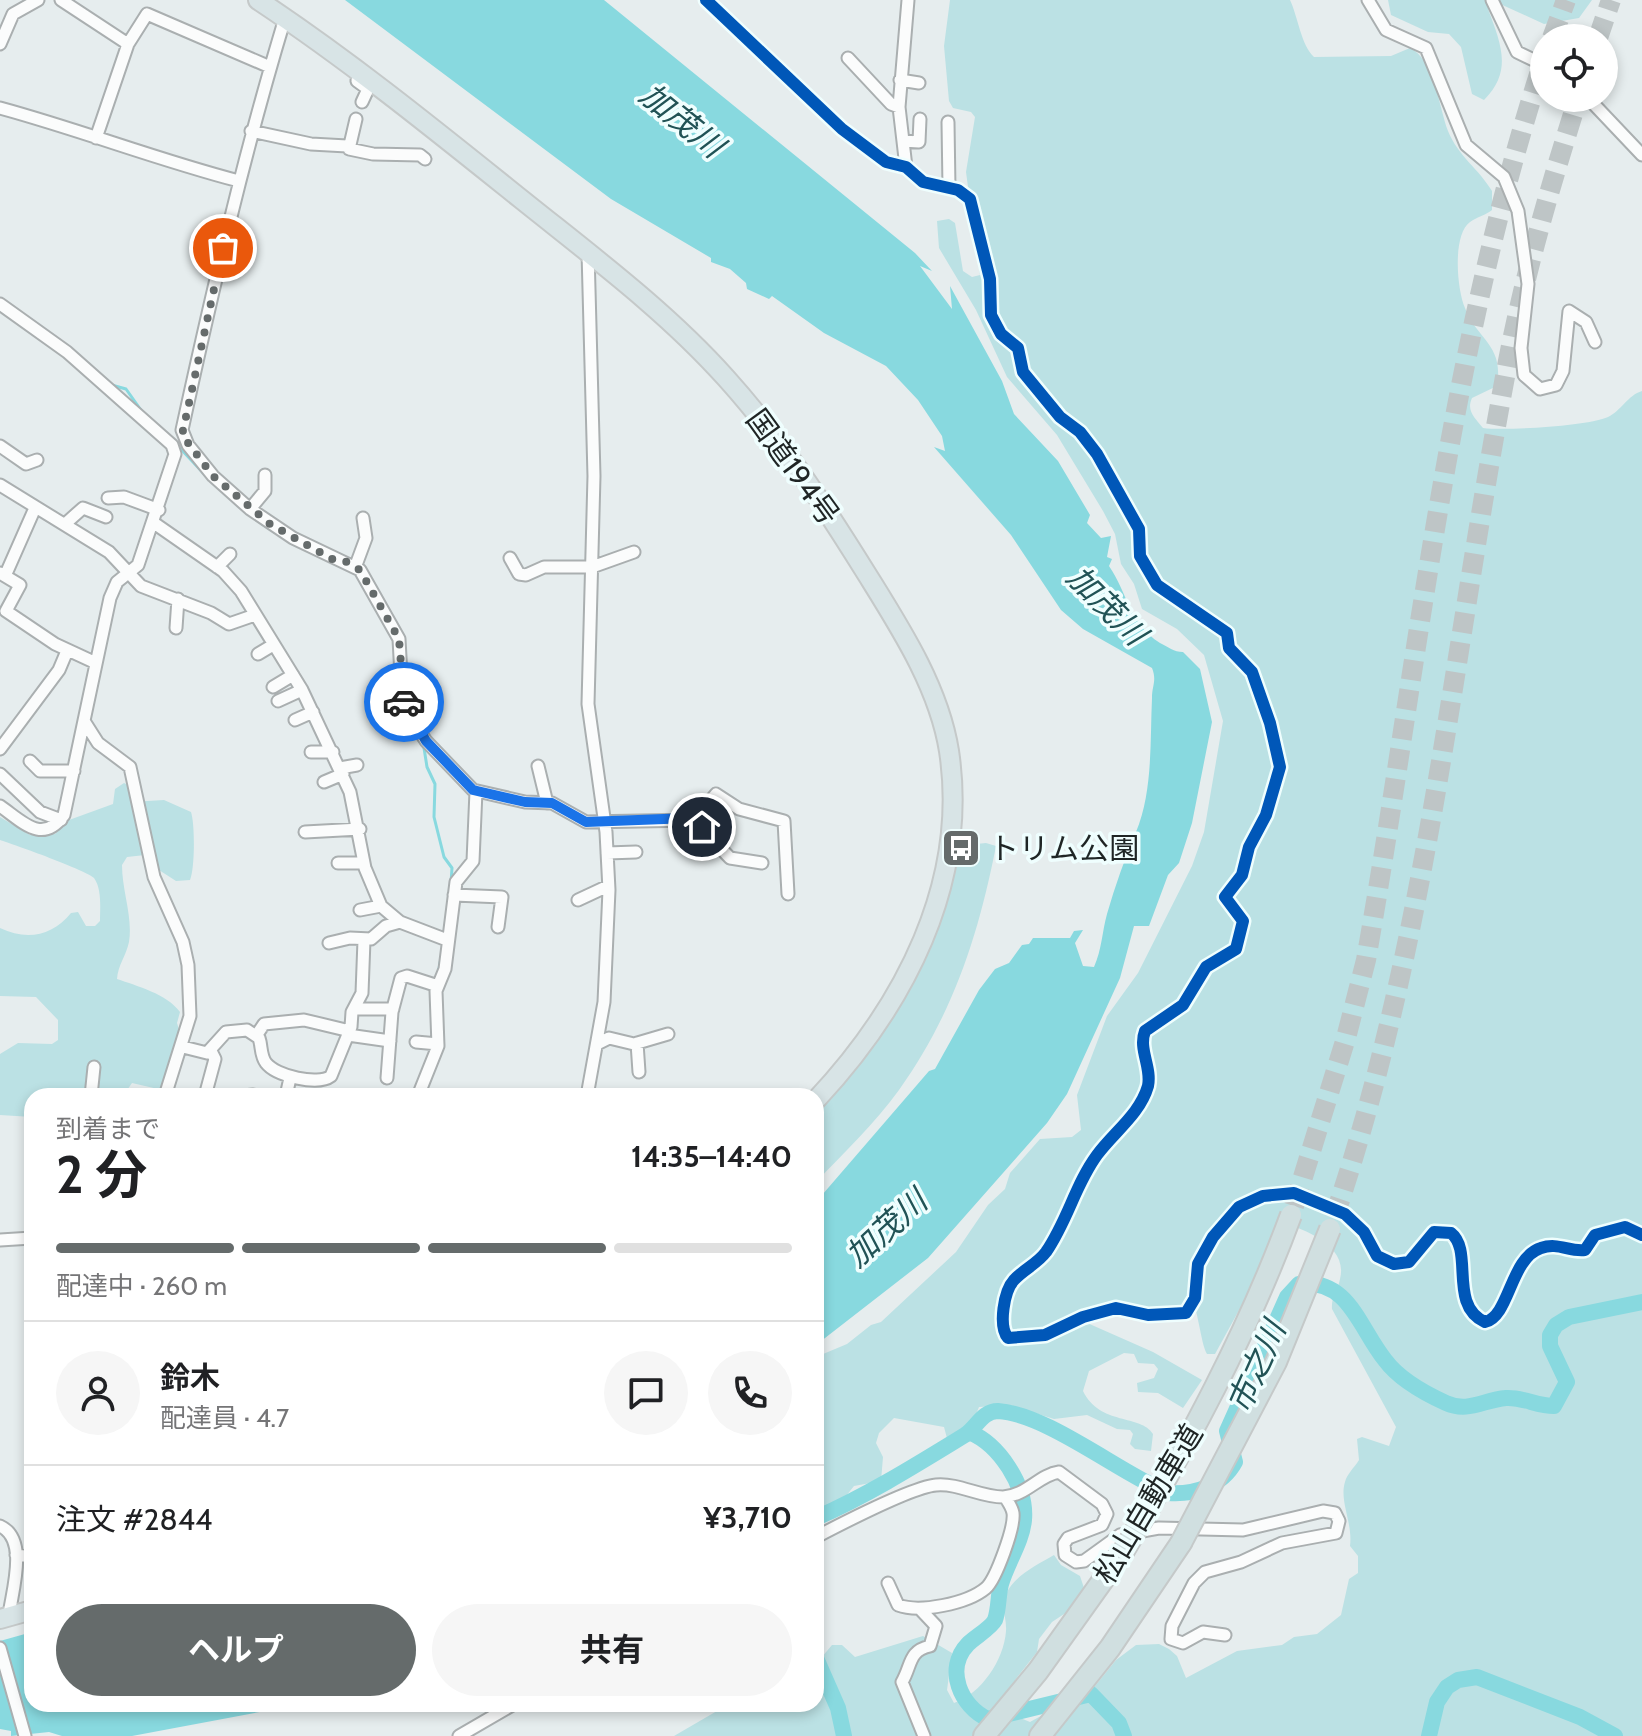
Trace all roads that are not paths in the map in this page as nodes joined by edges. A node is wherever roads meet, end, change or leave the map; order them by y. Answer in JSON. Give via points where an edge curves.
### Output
{"nodes":[{"id":1,"x":38,"y":0,"type":"edge"},
{"id":2,"x":61,"y":0,"type":"edge"},
{"id":3,"x":258,"y":0,"type":"edge"},
{"id":4,"x":706,"y":0,"type":"edge"},
{"id":5,"x":908,"y":0,"type":"edge"},
{"id":6,"x":1368,"y":0,"type":"edge"},
{"id":7,"x":1492,"y":0,"type":"edge"},
{"id":8,"x":285,"y":18,"type":"junction"},
{"id":9,"x":0,"y":44,"type":"edge"},
{"id":10,"x":128,"y":44,"type":"junction"},
{"id":11,"x":1530,"y":58,"type":"edge"},
{"id":12,"x":855,"y":60,"type":"dead end"},
{"id":13,"x":348,"y":63,"type":"junction"},
{"id":14,"x":270,"y":67,"type":"junction"},
{"id":15,"x":900,"y":80,"type":"junction"},
{"id":16,"x":919,"y":83,"type":"dead end"},
{"id":17,"x":362,"y":102,"type":"dead end"},
{"id":18,"x":899,"y":107,"type":"junction"},
{"id":19,"x":0,"y":108,"type":"edge"},
{"id":20,"x":1601,"y":112,"type":"edge"},
{"id":21,"x":356,"y":119,"type":"dead end"},
{"id":22,"x":920,"y":119,"type":"dead end"},
{"id":23,"x":948,"y":122,"type":"dead end"},
{"id":24,"x":251,"y":131,"type":"junction"},
{"id":25,"x":96,"y":138,"type":"junction"},
{"id":26,"x":903,"y":141,"type":"junction"},
{"id":27,"x":347,"y":146,"type":"junction"},
{"id":28,"x":1642,"y":155,"type":"edge"},
{"id":29,"x":425,"y":159,"type":"dead end"},
{"id":30,"x":906,"y":167,"type":"junction"},
{"id":31,"x":239,"y":181,"type":"junction"},
{"id":32,"x":949,"y":188,"type":"junction"},
{"id":33,"x":588,"y":252,"type":"junction"},
{"id":34,"x":0,"y":304,"type":"edge"},
{"id":35,"x":1595,"y":342,"type":"dead end"},
{"id":36,"x":178,"y":442,"type":"junction"},
{"id":37,"x":0,"y":446,"type":"edge"},
{"id":38,"x":37,"y":460,"type":"dead end"},
{"id":39,"x":265,"y":475,"type":"dead end"},
{"id":40,"x":0,"y":485,"type":"edge"},
{"id":41,"x":108,"y":498,"type":"dead end"},
{"id":42,"x":35,"y":508,"type":"junction"},
{"id":43,"x":250,"y":509,"type":"junction"},
{"id":44,"x":159,"y":510,"type":"junction"},
{"id":45,"x":106,"y":517,"type":"dead end"},
{"id":46,"x":363,"y":518,"type":"dead end"},
{"id":47,"x":154,"y":523,"type":"junction"},
{"id":48,"x":65,"y":524,"type":"junction"},
{"id":49,"x":634,"y":552,"type":"dead end"},
{"id":50,"x":230,"y":554,"type":"dead end"},
{"id":51,"x":510,"y":558,"type":"dead end"},
{"id":52,"x":356,"y":565,"type":"junction"},
{"id":53,"x":217,"y":567,"type":"junction"},
{"id":54,"x":592,"y":567,"type":"junction"},
{"id":55,"x":3,"y":574,"type":"edge"},
{"id":56,"x":126,"y":574,"type":"junction"},
{"id":57,"x":178,"y":599,"type":"junction"},
{"id":58,"x":255,"y":615,"type":"junction"},
{"id":59,"x":176,"y":628,"type":"dead end"},
{"id":60,"x":273,"y":645,"type":"junction"},
{"id":61,"x":67,"y":651,"type":"junction"},
{"id":62,"x":258,"y":654,"type":"dead end"},
{"id":63,"x":96,"y":663,"type":"junction"},
{"id":64,"x":293,"y":675,"type":"junction"},
{"id":65,"x":273,"y":687,"type":"dead end"},
{"id":66,"x":302,"y":690,"type":"junction"},
{"id":67,"x":278,"y":701,"type":"dead end"},
{"id":68,"x":313,"y":712,"type":"junction"},
{"id":69,"x":295,"y":720,"type":"dead end"},
{"id":70,"x":84,"y":721,"type":"junction"},
{"id":71,"x":0,"y":749,"type":"edge"},
{"id":72,"x":311,"y":752,"type":"dead end"},
{"id":73,"x":333,"y":752,"type":"junction"},
{"id":74,"x":30,"y":761,"type":"dead end"},
{"id":75,"x":357,"y":765,"type":"dead end"},
{"id":76,"x":538,"y":766,"type":"dead end"},
{"id":77,"x":74,"y":771,"type":"junction"},
{"id":78,"x":341,"y":771,"type":"junction"},
{"id":79,"x":0,"y":774,"type":"edge"},
{"id":80,"x":324,"y":782,"type":"dead end"},
{"id":81,"x":476,"y":791,"type":"junction"},
{"id":82,"x":547,"y":803,"type":"junction"},
{"id":83,"x":0,"y":806,"type":"edge"},
{"id":84,"x":690,"y":819,"type":"junction"},
{"id":85,"x":61,"y":820,"type":"junction"},
{"id":86,"x":604,"y":823,"type":"junction"},
{"id":87,"x":360,"y":829,"type":"junction"},
{"id":88,"x":305,"y":832,"type":"dead end"},
{"id":89,"x":685,"y":839,"type":"dead end"},
{"id":90,"x":636,"y":852,"type":"dead end"},
{"id":91,"x":607,"y":853,"type":"junction"},
{"id":92,"x":338,"y":863,"type":"dead end"},
{"id":93,"x":364,"y":863,"type":"junction"},
{"id":94,"x":762,"y":863,"type":"dead end"},
{"id":95,"x":608,"y":886,"type":"junction"},
{"id":96,"x":788,"y":894,"type":"dead end"},
{"id":97,"x":454,"y":895,"type":"junction"},
{"id":98,"x":578,"y":900,"type":"dead end"},
{"id":99,"x":381,"y":906,"type":"junction"},
{"id":100,"x":360,"y":910,"type":"dead end"},
{"id":101,"x":400,"y":922,"type":"junction"},
{"id":102,"x":498,"y":927,"type":"dead end"},
{"id":103,"x":364,"y":940,"type":"junction"},
{"id":104,"x":447,"y":940,"type":"junction"},
{"id":105,"x":329,"y":943,"type":"dead end"},
{"id":106,"x":438,"y":986,"type":"junction"},
{"id":107,"x":355,"y":1009,"type":"junction"},
{"id":108,"x":393,"y":1009,"type":"junction"},
{"id":109,"x":349,"y":1033,"type":"junction"},
{"id":110,"x":668,"y":1034,"type":"dead end"},
{"id":111,"x":256,"y":1036,"type":"junction"},
{"id":112,"x":390,"y":1041,"type":"junction"},
{"id":113,"x":416,"y":1042,"type":"dead end"},
{"id":114,"x":637,"y":1043,"type":"junction"},
{"id":115,"x":438,"y":1044,"type":"junction"},
{"id":116,"x":597,"y":1044,"type":"junction"},
{"id":117,"x":183,"y":1047,"type":"junction"},
{"id":118,"x":211,"y":1051,"type":"junction"},
{"id":119,"x":94,"y":1067,"type":"dead end"},
{"id":120,"x":639,"y":1072,"type":"dead end"},
{"id":121,"x":290,"y":1078,"type":"junction"},
{"id":122,"x":387,"y":1078,"type":"dead end"},
{"id":123,"x":92,"y":1088,"type":"edge"},
{"id":124,"x":168,"y":1088,"type":"edge"},
{"id":125,"x":207,"y":1088,"type":"edge"},
{"id":126,"x":288,"y":1088,"type":"edge"},
{"id":127,"x":421,"y":1088,"type":"edge"},
{"id":128,"x":589,"y":1088,"type":"edge"},
{"id":129,"x":824,"y":1091,"type":"edge"},
{"id":130,"x":1293,"y":1211,"type":"tunnel mouth"},
{"id":131,"x":1332,"y":1224,"type":"tunnel mouth"},
{"id":132,"x":1642,"y":1235,"type":"edge"},
{"id":133,"x":24,"y":1238,"type":"edge"},
{"id":134,"x":0,"y":1240,"type":"edge"},
{"id":135,"x":1014,"y":1494,"type":"junction"},
{"id":136,"x":0,"y":1526,"type":"edge"},
{"id":137,"x":824,"y":1534,"type":"edge"},
{"id":138,"x":16,"y":1555,"type":"junction"},
{"id":139,"x":24,"y":1556,"type":"edge"},
{"id":140,"x":888,"y":1583,"type":"dead end"},
{"id":141,"x":920,"y":1609,"type":"junction"},
{"id":142,"x":5,"y":1617,"type":"edge"},
{"id":143,"x":1225,"y":1635,"type":"dead end"},
{"id":144,"x":0,"y":1648,"type":"edge"},
{"id":145,"x":500,"y":1712,"type":"edge"},
{"id":146,"x":25,"y":1736,"type":"edge"},
{"id":147,"x":459,"y":1736,"type":"edge"},
{"id":148,"x":924,"y":1736,"type":"edge"},
{"id":149,"x":984,"y":1736,"type":"edge"},
{"id":150,"x":1040,"y":1736,"type":"edge"}],
"edges":[{"from":1,"to":9,"type":"street","via":[[13,14]]},
{"from":2,"to":10,"type":"street"},
{"from":3,"to":8,"type":"highway","name":"国道194号"},
{"from":4,"to":30,"type":"street","via":[[842,129],[886,162]]},
{"from":5,"to":15,"type":"street"},
{"from":6,"to":35,"type":"street","via":[[1386,30],[1426,48],[1466,145],[1504,177],[1526,252],[1524,375],[1540,389],[1556,385],[1563,371],[1569,311],[1586,322]]},
{"from":7,"to":11,"type":"street","via":[[1517,52]]},
{"from":8,"to":13,"type":"highway","name":"国道194号"},
{"from":8,"to":14,"type":"street"},
{"from":10,"to":14,"type":"street","via":[[152,13]]},
{"from":10,"to":25,"type":"street"},
{"from":12,"to":18,"type":"street"},
{"from":13,"to":17,"type":"street","via":[[347,73],[368,89]]},
{"from":13,"to":33,"type":"highway","name":"国道194号"},
{"from":14,"to":24,"type":"street"},
{"from":15,"to":16,"type":"street"},
{"from":15,"to":18,"type":"street"},
{"from":18,"to":26,"type":"street"},
{"from":19,"to":25,"type":"street"},
{"from":20,"to":28,"type":"street"},
{"from":21,"to":27,"type":"street"},
{"from":22,"to":26,"type":"street","via":[[919,142]]},
{"from":23,"to":32,"type":"street"},
{"from":24,"to":27,"type":"street"},
{"from":24,"to":31,"type":"street"},
{"from":25,"to":31,"type":"street"},
{"from":26,"to":30,"type":"street"},
{"from":27,"to":29,"type":"street"},
{"from":30,"to":32,"type":"street","via":[[923,182]]},
{"from":31,"to":36,"type":"street"},
{"from":32,"to":132,"type":"street","via":[[965,194],[973,206],[990,279],[991,315],[1001,334],[1018,348],[1023,372],[1097,454],[1139,529],[1138,548],[1149,576],[1227,633],[1229,648],[1252,672],[1279,756],[1266,815],[1242,875],[1225,897],[1243,921],[1236,949],[1206,967],[1183,1005],[1145,1031],[1144,1094],[1096,1156],[1075,1191],[1066,1223],[1045,1254],[1010,1285],[1004,1333],[1008,1338],[1045,1335],[1116,1308],[1148,1315],[1186,1313],[1195,1298],[1198,1264],[1227,1219],[1250,1200],[1284,1192],[1345,1214],[1364,1232],[1377,1256],[1394,1264],[1409,1262],[1434,1232],[1451,1233],[1460,1247],[1464,1293],[1485,1322],[1497,1314],[1518,1270],[1534,1251],[1557,1244],[1585,1250],[1595,1235],[1625,1227]]},
{"from":33,"to":54,"type":"street"},
{"from":33,"to":129,"type":"highway","name":"国道194号","via":[[680,330],[790,457],[886,604],[938,707],[953,791],[950,853],[939,903],[890,1006]]},
{"from":34,"to":36,"type":"street"},
{"from":36,"to":43,"type":"street"},
{"from":36,"to":44,"type":"street"},
{"from":37,"to":38,"type":"street","via":[[26,464]]},
{"from":39,"to":43,"type":"street","via":[[265,491]]},
{"from":40,"to":42,"type":"street"},
{"from":41,"to":44,"type":"street","via":[[124,497]]},
{"from":42,"to":48,"type":"street"},
{"from":42,"to":55,"type":"street"},
{"from":43,"to":52,"type":"street","via":[[332,559]]},
{"from":44,"to":47,"type":"street"},
{"from":45,"to":48,"type":"street","via":[[83,508]]},
{"from":46,"to":52,"type":"street","via":[[366,538]]},
{"from":47,"to":53,"type":"street"},
{"from":47,"to":56,"type":"street","via":[[138,565]]},
{"from":48,"to":56,"type":"street","via":[[109,552]]},
{"from":49,"to":54,"type":"street"},
{"from":50,"to":53,"type":"street"},
{"from":51,"to":54,"type":"street","via":[[521,575],[544,567]]},
{"from":52,"to":81,"type":"street","via":[[399,639],[402,694],[415,726]]},
{"from":53,"to":58,"type":"street"},
{"from":54,"to":86,"type":"street","via":[[588,704]]},
{"from":55,"to":61,"type":"street","via":[[20,585],[6,611]]},
{"from":56,"to":57,"type":"street","via":[[141,586]]},
{"from":56,"to":63,"type":"street","via":[[110,598]]},
{"from":57,"to":58,"type":"street","via":[[229,624]]},
{"from":57,"to":59,"type":"street"},
{"from":58,"to":60,"type":"street"},
{"from":60,"to":62,"type":"street"},
{"from":60,"to":64,"type":"street"},
{"from":61,"to":63,"type":"street"},
{"from":61,"to":71,"type":"street","via":[[59,670]]},
{"from":63,"to":70,"type":"street"},
{"from":64,"to":65,"type":"street"},
{"from":64,"to":66,"type":"street"},
{"from":66,"to":67,"type":"street"},
{"from":66,"to":68,"type":"street"},
{"from":68,"to":69,"type":"street"},
{"from":68,"to":73,"type":"street"},
{"from":70,"to":77,"type":"street"},
{"from":70,"to":117,"type":"street","via":[[98,743],[125,762],[133,775],[154,877],[188,965],[190,1016]]},
{"from":72,"to":73,"type":"street"},
{"from":73,"to":78,"type":"street"},
{"from":74,"to":77,"type":"street","via":[[40,771]]},
{"from":75,"to":78,"type":"street"},
{"from":76,"to":82,"type":"street"},
{"from":77,"to":85,"type":"street"},
{"from":78,"to":80,"type":"street"},
{"from":78,"to":87,"type":"street"},
{"from":79,"to":85,"type":"street","via":[[40,812]]},
{"from":81,"to":82,"type":"street"},
{"from":81,"to":97,"type":"street","via":[[473,861],[456,882]]},
{"from":82,"to":86,"type":"street","via":[[578,820]]},
{"from":83,"to":85,"type":"street","via":[[30,827],[44,830]]},
{"from":84,"to":86,"type":"street"},
{"from":84,"to":89,"type":"street"},
{"from":84,"to":94,"type":"street","via":[[730,858]]},
{"from":84,"to":96,"type":"street","via":[[716,794],[739,809],[784,821]]},
{"from":86,"to":91,"type":"street"},
{"from":87,"to":88,"type":"street"},
{"from":87,"to":93,"type":"street"},
{"from":90,"to":91,"type":"street"},
{"from":91,"to":95,"type":"street"},
{"from":92,"to":93,"type":"street"},
{"from":93,"to":99,"type":"street"},
{"from":95,"to":98,"type":"street"},
{"from":95,"to":116,"type":"street","via":[[606,981]]},
{"from":97,"to":102,"type":"street","via":[[502,897]]},
{"from":97,"to":104,"type":"street"},
{"from":99,"to":100,"type":"street"},
{"from":99,"to":101,"type":"street"},
{"from":101,"to":103,"type":"street"},
{"from":101,"to":104,"type":"street"},
{"from":103,"to":105,"type":"street","via":[[344,936]]},
{"from":103,"to":107,"type":"street","via":[[362,993]]},
{"from":104,"to":106,"type":"street"},
{"from":106,"to":108,"type":"street","via":[[406,970]]},
{"from":106,"to":115,"type":"street"},
{"from":107,"to":108,"type":"street"},
{"from":107,"to":109,"type":"street"},
{"from":108,"to":112,"type":"street"},
{"from":109,"to":111,"type":"street","via":[[304,1020],[264,1024]]},
{"from":109,"to":112,"type":"street"},
{"from":109,"to":121,"type":"street","via":[[331,1076]]},
{"from":110,"to":114,"type":"street"},
{"from":111,"to":118,"type":"street","via":[[241,1029],[226,1032]]},
{"from":111,"to":121,"type":"street","via":[[266,1064]]},
{"from":112,"to":122,"type":"street"},
{"from":113,"to":115,"type":"street"},
{"from":114,"to":116,"type":"street","via":[[609,1038]]},
{"from":114,"to":120,"type":"street"},
{"from":115,"to":127,"type":"street"},
{"from":116,"to":128,"type":"street"},
{"from":117,"to":118,"type":"street"},
{"from":117,"to":124,"type":"street"},
{"from":118,"to":125,"type":"street","via":[[215,1059]]},
{"from":119,"to":123,"type":"street"},
{"from":121,"to":126,"type":"street"},
{"from":130,"to":149,"type":"highway","name":"松山自動車道","bridge":true,"via":[[1268,1277],[1175,1465],[1123,1552]]},
{"from":131,"to":150,"type":"highway","name":"松山自動車道","bridge":true,"via":[[1276,1362],[1181,1543],[1110,1648]]},
{"from":133,"to":134,"type":"street"},
{"from":135,"to":137,"type":"street","via":[[936,1485]]},
{"from":135,"to":141,"type":"street","via":[[1012,1523],[985,1589]]},
{"from":135,"to":143,"type":"street","via":[[1059,1472],[1102,1504],[1107,1514],[1102,1525],[1064,1544],[1065,1555],[1076,1562],[1111,1539],[1146,1530],[1232,1531],[1323,1511],[1335,1513],[1336,1533],[1282,1543],[1199,1576],[1172,1626],[1171,1639],[1183,1643],[1203,1632]]},
{"from":136,"to":138,"type":"street","via":[[13,1537]]},
{"from":138,"to":139,"type":"street"},
{"from":138,"to":142,"type":"street"},
{"from":140,"to":141,"type":"street","via":[[898,1605]]},
{"from":141,"to":148,"type":"street","via":[[936,1626],[930,1646],[912,1656],[902,1682]]},
{"from":144,"to":146,"type":"street"},
{"from":145,"to":147,"type":"street"}]}
